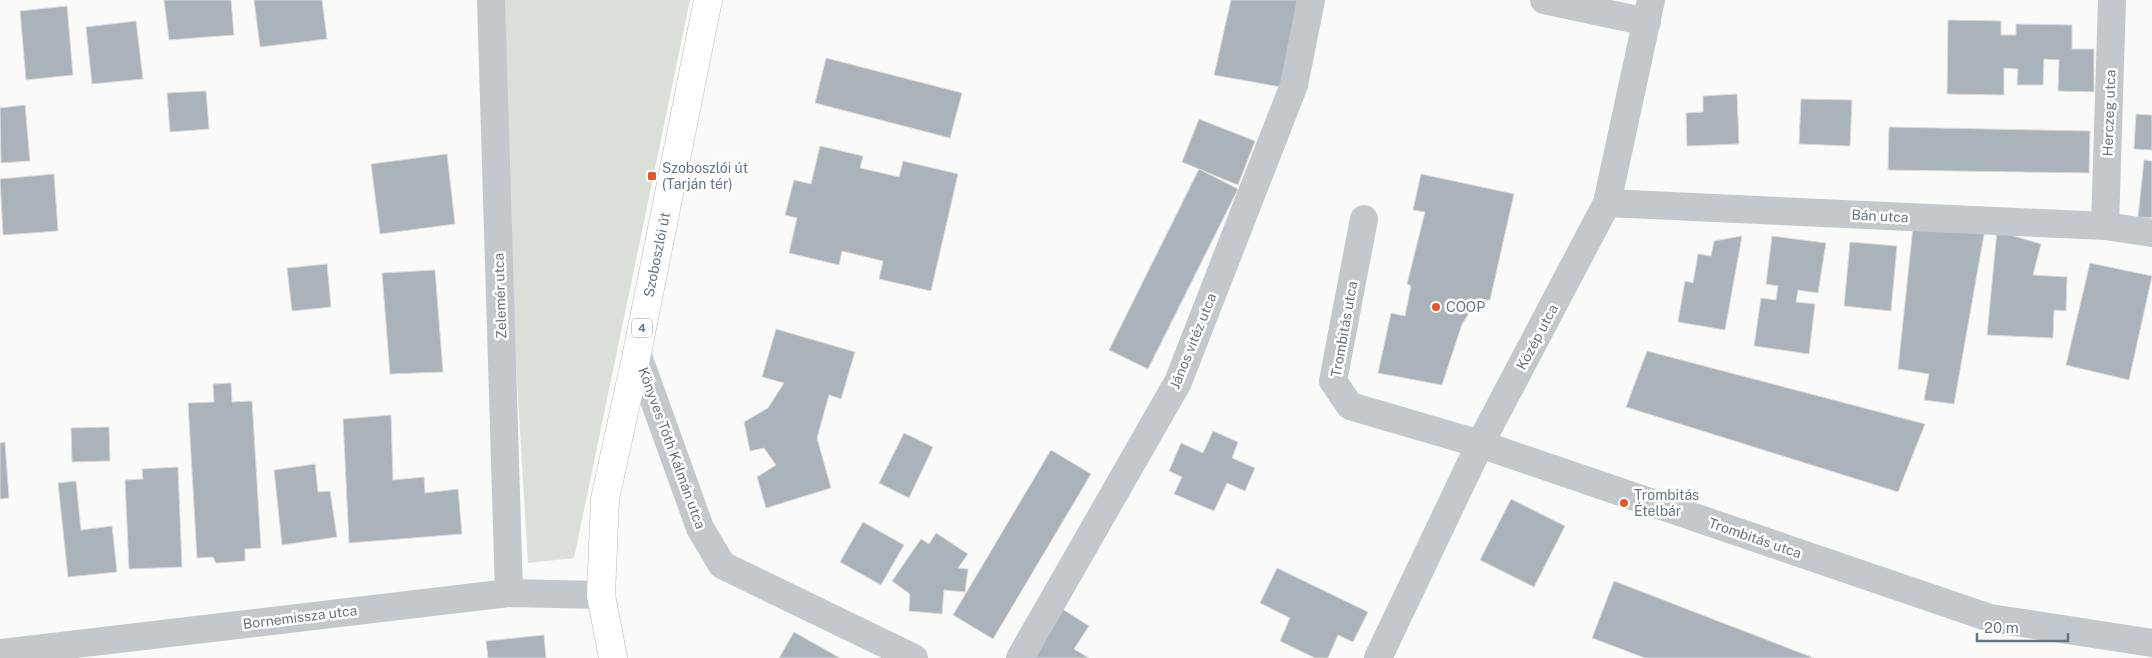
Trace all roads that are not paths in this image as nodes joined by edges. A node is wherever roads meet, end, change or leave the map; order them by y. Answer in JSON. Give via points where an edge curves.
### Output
{"nodes":[{"id":1,"x":491,"y":0,"type":"edge"},
{"id":2,"x":708,"y":0,"type":"edge"},
{"id":3,"x":1311,"y":0,"type":"edge"},
{"id":4,"x":1544,"y":0,"type":"edge"},
{"id":5,"x":2112,"y":0,"type":"edge"},
{"id":6,"x":1649,"y":11,"type":"edge"},
{"id":7,"x":1607,"y":203,"type":"junction"},
{"id":8,"x":1364,"y":219,"type":"dead end"},
{"id":9,"x":2105,"y":226,"type":"junction"},
{"id":10,"x":2152,"y":233,"type":"edge"},
{"id":11,"x":637,"y":353,"type":"junction"},
{"id":12,"x":1480,"y":444,"type":"junction"},
{"id":13,"x":509,"y":593,"type":"junction"},
{"id":14,"x":601,"y":595,"type":"junction"},
{"id":15,"x":2152,"y":643,"type":"edge"},
{"id":16,"x":0,"y":653,"type":"edge"},
{"id":17,"x":613,"y":658,"type":"edge"},
{"id":18,"x":914,"y":658,"type":"edge"},
{"id":19,"x":1020,"y":658,"type":"edge"},
{"id":20,"x":1378,"y":658,"type":"edge"}],
"edges":[{"from":1,"to":13,"type":"street","name":"Zelemér utca"},
{"from":2,"to":11,"type":"main road","name":"Szoboszlói út","number":"4"},
{"from":3,"to":19,"type":"street","name":"János vitéz utca","via":[[1294,85],[1178,382]]},
{"from":4,"to":6,"type":"street"},
{"from":5,"to":9,"type":"street","name":"Herczeg utca"},
{"from":6,"to":7,"type":"street","name":"Közép utca"},
{"from":7,"to":9,"type":"street","name":"Bán utca"},
{"from":7,"to":12,"type":"street","name":"Közép utca"},
{"from":8,"to":12,"type":"street","name":"Trombitás utca","via":[[1333,381],[1350,406]]},
{"from":9,"to":10,"type":"street","name":"Bán utca"},
{"from":11,"to":14,"type":"main road","name":"Szoboszlói út","number":"4","via":[[605,499]]},
{"from":11,"to":18,"type":"street","name":"Könyves Tóth Kálmán utca","via":[[700,528],[722,565]]},
{"from":12,"to":15,"type":"street","name":"Trombitás utca","via":[[1990,618]]},
{"from":12,"to":20,"type":"street","name":"Közép utca"},
{"from":13,"to":14,"type":"street","name":"Bornemissza utca"},
{"from":13,"to":16,"type":"street","name":"Bornemissza utca"},
{"from":14,"to":17,"type":"main road","name":"Szoboszlói út","number":"4"}]}
